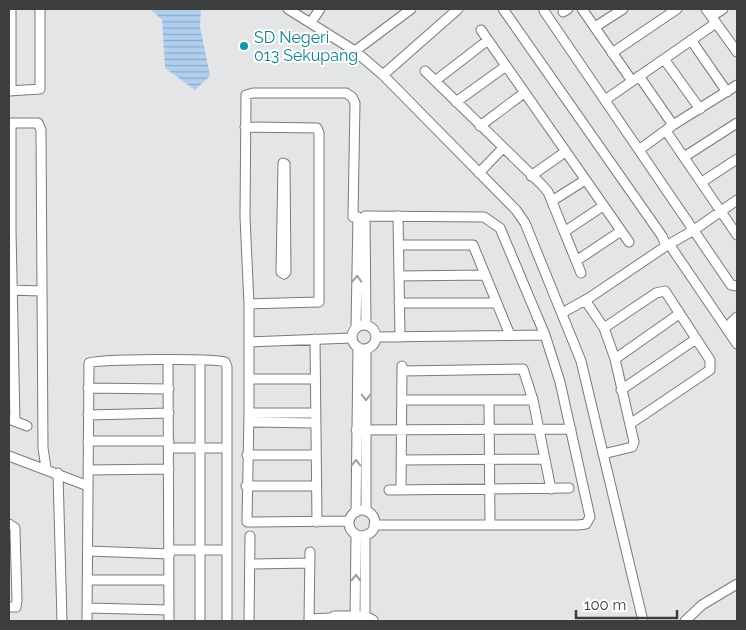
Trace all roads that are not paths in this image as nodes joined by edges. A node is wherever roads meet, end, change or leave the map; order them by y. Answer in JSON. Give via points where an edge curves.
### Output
{"nodes":[{"id":1,"x":11,"y":9,"type":"edge"},
{"id":2,"x":40,"y":9,"type":"edge"},
{"id":3,"x":288,"y":9,"type":"edge"},
{"id":4,"x":320,"y":9,"type":"edge"},
{"id":5,"x":411,"y":9,"type":"edge"},
{"id":6,"x":458,"y":9,"type":"edge"},
{"id":7,"x":503,"y":9,"type":"edge"},
{"id":8,"x":582,"y":9,"type":"edge"},
{"id":9,"x":623,"y":9,"type":"edge"},
{"id":10,"x":677,"y":9,"type":"edge"},
{"id":11,"x":723,"y":9,"type":"edge"},
{"id":12,"x":544,"y":11,"type":"dead end"},
{"id":13,"x":712,"y":16,"type":"edge"},
{"id":14,"x":310,"y":22,"type":"junction"},
{"id":15,"x":595,"y":28,"type":"junction"},
{"id":16,"x":481,"y":30,"type":"dead end"},
{"id":17,"x":488,"y":40,"type":"junction"},
{"id":18,"x":691,"y":40,"type":"junction"},
{"id":19,"x":355,"y":51,"type":"junction"},
{"id":20,"x":737,"y":52,"type":"edge"},
{"id":21,"x":612,"y":53,"type":"junction"},
{"id":22,"x":664,"y":59,"type":"junction"},
{"id":23,"x":506,"y":66,"type":"junction"},
{"id":24,"x":425,"y":72,"type":"dead end"},
{"id":25,"x":383,"y":74,"type":"junction"},
{"id":26,"x":635,"y":79,"type":"junction"},
{"id":27,"x":435,"y":81,"type":"junction"},
{"id":28,"x":737,"y":85,"type":"edge"},
{"id":29,"x":10,"y":92,"type":"edge"},
{"id":30,"x":727,"y":92,"type":"junction"},
{"id":31,"x":524,"y":93,"type":"junction"},
{"id":32,"x":605,"y":100,"type":"junction"},
{"id":33,"x":456,"y":102,"type":"junction"},
{"id":34,"x":700,"y":108,"type":"junction"},
{"id":35,"x":737,"y":123,"type":"edge"},
{"id":36,"x":10,"y":124,"type":"edge"},
{"id":37,"x":480,"y":126,"type":"junction"},
{"id":38,"x":245,"y":127,"type":"junction"},
{"id":39,"x":670,"y":128,"type":"junction"},
{"id":40,"x":503,"y":148,"type":"junction"},
{"id":41,"x":639,"y":150,"type":"junction"},
{"id":42,"x":565,"y":152,"type":"junction"},
{"id":43,"x":684,"y":157,"type":"junction"},
{"id":44,"x":737,"y":159,"type":"edge"},
{"id":45,"x":479,"y":173,"type":"junction"},
{"id":46,"x":531,"y":176,"type":"junction"},
{"id":47,"x":585,"y":180,"type":"junction"},
{"id":48,"x":702,"y":182,"type":"junction"},
{"id":49,"x":737,"y":200,"type":"edge"},
{"id":50,"x":552,"y":201,"type":"junction"},
{"id":51,"x":604,"y":206,"type":"junction"},
{"id":52,"x":720,"y":211,"type":"junction"},
{"id":53,"x":359,"y":216,"type":"junction"},
{"id":54,"x":398,"y":216,"type":"junction"},
{"id":55,"x":285,"y":217,"type":"joint"},
{"id":56,"x":694,"y":230,"type":"junction"},
{"id":57,"x":10,"y":231,"type":"edge"},
{"id":58,"x":621,"y":231,"type":"junction"},
{"id":59,"x":564,"y":232,"type":"junction"},
{"id":60,"x":737,"y":235,"type":"edge"},
{"id":61,"x":629,"y":242,"type":"dead end"},
{"id":62,"x":667,"y":245,"type":"junction"},
{"id":63,"x":398,"y":246,"type":"junction"},
{"id":64,"x":576,"y":260,"type":"junction"},
{"id":65,"x":581,"y":273,"type":"dead end"},
{"id":66,"x":485,"y":275,"type":"junction"},
{"id":67,"x":399,"y":276,"type":"junction"},
{"id":68,"x":737,"y":286,"type":"edge"},
{"id":69,"x":10,"y":290,"type":"edge"},
{"id":70,"x":42,"y":291,"type":"junction"},
{"id":71,"x":584,"y":300,"type":"junction"},
{"id":72,"x":399,"y":303,"type":"junction"},
{"id":73,"x":496,"y":303,"type":"junction"},
{"id":74,"x":249,"y":304,"type":"junction"},
{"id":75,"x":562,"y":313,"type":"junction"},
{"id":76,"x":679,"y":314,"type":"junction"},
{"id":77,"x":737,"y":317,"type":"edge"},
{"id":78,"x":361,"y":326,"type":"junction"},
{"id":79,"x":604,"y":328,"type":"junction"},
{"id":80,"x":737,"y":333,"type":"edge"},
{"id":81,"x":545,"y":335,"type":"junction"},
{"id":82,"x":510,"y":336,"type":"junction"},
{"id":83,"x":376,"y":337,"type":"junction"},
{"id":84,"x":400,"y":337,"type":"junction"},
{"id":85,"x":352,"y":338,"type":"junction"},
{"id":86,"x":315,"y":339,"type":"junction"},
{"id":87,"x":696,"y":339,"type":"junction"},
{"id":88,"x":249,"y":342,"type":"junction"},
{"id":89,"x":737,"y":344,"type":"edge"},
{"id":90,"x":362,"y":348,"type":"junction"},
{"id":91,"x":615,"y":359,"type":"junction"},
{"id":92,"x":200,"y":360,"type":"junction"},
{"id":93,"x":168,"y":361,"type":"junction"},
{"id":94,"x":249,"y":379,"type":"junction"},
{"id":95,"x":315,"y":379,"type":"junction"},
{"id":96,"x":88,"y":388,"type":"junction"},
{"id":97,"x":169,"y":389,"type":"junction"},
{"id":98,"x":622,"y":390,"type":"junction"},
{"id":99,"x":402,"y":400,"type":"junction"},
{"id":100,"x":533,"y":400,"type":"junction"},
{"id":101,"x":489,"y":401,"type":"junction"},
{"id":102,"x":169,"y":413,"type":"junction"},
{"id":103,"x":316,"y":413,"type":"junction"},
{"id":104,"x":88,"y":414,"type":"junction"},
{"id":105,"x":249,"y":418,"type":"junction"},
{"id":106,"x":12,"y":420,"type":"edge"},
{"id":107,"x":316,"y":423,"type":"junction"},
{"id":108,"x":630,"y":424,"type":"junction"},
{"id":109,"x":28,"y":426,"type":"dead end"},
{"id":110,"x":402,"y":429,"type":"junction"},
{"id":111,"x":489,"y":429,"type":"junction"},
{"id":112,"x":571,"y":429,"type":"junction"},
{"id":113,"x":361,"y":430,"type":"junction"},
{"id":114,"x":538,"y":430,"type":"junction"},
{"id":115,"x":88,"y":441,"type":"junction"},
{"id":116,"x":169,"y":444,"type":"junction"},
{"id":117,"x":200,"y":448,"type":"junction"},
{"id":118,"x":228,"y":448,"type":"junction"},
{"id":119,"x":603,"y":454,"type":"junction"},
{"id":120,"x":247,"y":455,"type":"junction"},
{"id":121,"x":315,"y":455,"type":"junction"},
{"id":122,"x":9,"y":456,"type":"edge"},
{"id":123,"x":545,"y":459,"type":"junction"},
{"id":124,"x":402,"y":460,"type":"junction"},
{"id":125,"x":489,"y":460,"type":"junction"},
{"id":126,"x":9,"y":462,"type":"edge"},
{"id":127,"x":46,"y":468,"type":"junction"},
{"id":128,"x":169,"y":469,"type":"junction"},
{"id":129,"x":88,"y":470,"type":"junction"},
{"id":130,"x":58,"y":475,"type":"junction"},
{"id":131,"x":88,"y":486,"type":"junction"},
{"id":132,"x":246,"y":486,"type":"junction"},
{"id":133,"x":316,"y":486,"type":"junction"},
{"id":134,"x":490,"y":488,"type":"junction"},
{"id":135,"x":569,"y":488,"type":"dead end"},
{"id":136,"x":401,"y":489,"type":"junction"},
{"id":137,"x":551,"y":489,"type":"junction"},
{"id":138,"x":390,"y":490,"type":"dead end"},
{"id":139,"x":366,"y":511,"type":"junction"},
{"id":140,"x":356,"y":512,"type":"junction"},
{"id":141,"x":317,"y":522,"type":"junction"},
{"id":142,"x":349,"y":522,"type":"junction"},
{"id":143,"x":9,"y":524,"type":"edge"},
{"id":144,"x":490,"y":524,"type":"junction"},
{"id":145,"x":374,"y":525,"type":"junction"},
{"id":146,"x":361,"y":535,"type":"junction"},
{"id":147,"x":250,"y":536,"type":"dead end"},
{"id":148,"x":200,"y":550,"type":"junction"},
{"id":149,"x":227,"y":550,"type":"junction"},
{"id":150,"x":88,"y":551,"type":"junction"},
{"id":151,"x":169,"y":552,"type":"junction"},
{"id":152,"x":310,"y":552,"type":"dead end"},
{"id":153,"x":310,"y":563,"type":"junction"},
{"id":154,"x":250,"y":564,"type":"junction"},
{"id":155,"x":12,"y":566,"type":"edge"},
{"id":156,"x":88,"y":580,"type":"junction"},
{"id":157,"x":169,"y":580,"type":"junction"},
{"id":158,"x":737,"y":584,"type":"edge"},
{"id":159,"x":9,"y":607,"type":"edge"},
{"id":160,"x":88,"y":608,"type":"junction"},
{"id":161,"x":169,"y":610,"type":"junction"},
{"id":162,"x":332,"y":618,"type":"edge"},
{"id":163,"x":355,"y":619,"type":"edge"},
{"id":164,"x":368,"y":619,"type":"edge"},
{"id":165,"x":309,"y":620,"type":"edge"},
{"id":166,"x":62,"y":621,"type":"edge"},
{"id":167,"x":88,"y":621,"type":"edge"},
{"id":168,"x":169,"y":621,"type":"edge"},
{"id":169,"x":200,"y":621,"type":"edge"},
{"id":170,"x":227,"y":621,"type":"edge"},
{"id":171,"x":250,"y":621,"type":"edge"},
{"id":172,"x":643,"y":621,"type":"edge"},
{"id":173,"x":685,"y":621,"type":"edge"}],
"edges":[{"from":1,"to":29,"type":"street"},
{"from":2,"to":29,"type":"street","via":[[40,89]]},
{"from":3,"to":14,"type":"street"},
{"from":4,"to":14,"type":"street"},
{"from":5,"to":19,"type":"street"},
{"from":6,"to":25,"type":"street"},
{"from":7,"to":62,"type":"street"},
{"from":8,"to":15,"type":"street"},
{"from":9,"to":15,"type":"street"},
{"from":10,"to":21,"type":"street"},
{"from":11,"to":13,"type":"street"},
{"from":12,"to":32,"type":"street"},
{"from":13,"to":18,"type":"street"},
{"from":13,"to":20,"type":"street"},
{"from":14,"to":19,"type":"street"},
{"from":15,"to":21,"type":"street"},
{"from":16,"to":17,"type":"street"},
{"from":17,"to":23,"type":"street"},
{"from":17,"to":27,"type":"street"},
{"from":18,"to":22,"type":"street"},
{"from":18,"to":30,"type":"street"},
{"from":19,"to":25,"type":"street"},
{"from":21,"to":26,"type":"street"},
{"from":22,"to":26,"type":"street"},
{"from":22,"to":34,"type":"street"},
{"from":23,"to":31,"type":"street"},
{"from":23,"to":33,"type":"street"},
{"from":24,"to":27,"type":"street"},
{"from":25,"to":45,"type":"street"},
{"from":26,"to":32,"type":"street"},
{"from":26,"to":39,"type":"street"},
{"from":27,"to":33,"type":"street"},
{"from":28,"to":30,"type":"street"},
{"from":30,"to":34,"type":"street"},
{"from":31,"to":37,"type":"street"},
{"from":31,"to":42,"type":"street"},
{"from":32,"to":41,"type":"street"},
{"from":33,"to":37,"type":"street"},
{"from":34,"to":39,"type":"street"},
{"from":35,"to":43,"type":"street"},
{"from":36,"to":57,"type":"street"},
{"from":36,"to":70,"type":"street","via":[[41,125]]},
{"from":37,"to":40,"type":"street"},
{"from":38,"to":53,"type":"street","via":[[245,102],[249,94],[346,93],[352,97],[355,103]]},
{"from":38,"to":74,"type":"street"},
{"from":38,"to":74,"type":"street","via":[[317,128],[319,133],[319,302]]},
{"from":39,"to":41,"type":"street"},
{"from":39,"to":43,"type":"street"},
{"from":40,"to":45,"type":"street"},
{"from":40,"to":46,"type":"street"},
{"from":41,"to":56,"type":"street"},
{"from":42,"to":46,"type":"street"},
{"from":42,"to":47,"type":"street"},
{"from":43,"to":48,"type":"street"},
{"from":44,"to":48,"type":"street"},
{"from":45,"to":75,"type":"street","via":[[516,210],[524,223]]},
{"from":46,"to":50,"type":"street","via":[[542,185]]},
{"from":47,"to":50,"type":"street"},
{"from":47,"to":51,"type":"street"},
{"from":48,"to":52,"type":"street"},
{"from":49,"to":52,"type":"street"},
{"from":50,"to":59,"type":"street"},
{"from":51,"to":58,"type":"street"},
{"from":51,"to":59,"type":"street"},
{"from":52,"to":56,"type":"street"},
{"from":52,"to":60,"type":"street"},
{"from":53,"to":54,"type":"street"},
{"from":53,"to":78,"type":"street"},
{"from":54,"to":63,"type":"street"},
{"from":54,"to":81,"type":"street","via":[[484,217],[493,222],[500,228]]},
{"from":55,"to":55,"type":"street","via":[[286,272],[283,274],[283,163]]},
{"from":56,"to":62,"type":"street"},
{"from":56,"to":68,"type":"street","via":[[731,284]]},
{"from":57,"to":69,"type":"street"},
{"from":58,"to":61,"type":"street"},
{"from":58,"to":64,"type":"street"},
{"from":59,"to":64,"type":"street"},
{"from":62,"to":71,"type":"street"},
{"from":62,"to":89,"type":"street"},
{"from":63,"to":66,"type":"street","via":[[473,245]]},
{"from":63,"to":67,"type":"street"},
{"from":64,"to":65,"type":"street"},
{"from":66,"to":67,"type":"street"},
{"from":66,"to":73,"type":"street"},
{"from":67,"to":72,"type":"street"},
{"from":69,"to":70,"type":"street"},
{"from":69,"to":106,"type":"street"},
{"from":70,"to":127,"type":"street","via":[[43,448]]},
{"from":71,"to":75,"type":"street"},
{"from":71,"to":79,"type":"street"},
{"from":72,"to":73,"type":"street"},
{"from":72,"to":84,"type":"street"},
{"from":73,"to":82,"type":"street"},
{"from":74,"to":88,"type":"street"},
{"from":75,"to":119,"type":"street","via":[[581,361]]},
{"from":76,"to":79,"type":"street","via":[[665,292],[660,292]]},
{"from":76,"to":87,"type":"street"},
{"from":76,"to":91,"type":"street"},
{"from":77,"to":80,"type":"street","via":[[731,323]]},
{"from":78,"to":83,"type":"street","via":[[374,330]]},
{"from":78,"to":85,"type":"street"},
{"from":79,"to":91,"type":"street"},
{"from":81,"to":82,"type":"street"},
{"from":81,"to":112,"type":"street"},
{"from":82,"to":84,"type":"street"},
{"from":83,"to":84,"type":"street"},
{"from":83,"to":90,"type":"street","via":[[373,345]]},
{"from":85,"to":86,"type":"street"},
{"from":85,"to":90,"type":"street"},
{"from":86,"to":88,"type":"street"},
{"from":86,"to":95,"type":"street"},
{"from":87,"to":98,"type":"street"},
{"from":87,"to":108,"type":"street","via":[[710,360],[710,370]]},
{"from":88,"to":94,"type":"street"},
{"from":90,"to":113,"type":"street"},
{"from":91,"to":98,"type":"street"},
{"from":92,"to":93,"type":"street"},
{"from":92,"to":117,"type":"street"},
{"from":92,"to":118,"type":"street","via":[[226,363]]},
{"from":93,"to":96,"type":"street","via":[[90,361]]},
{"from":93,"to":97,"type":"street"},
{"from":94,"to":95,"type":"street"},
{"from":94,"to":105,"type":"street"},
{"from":95,"to":103,"type":"street"},
{"from":96,"to":97,"type":"street"},
{"from":96,"to":104,"type":"street"},
{"from":97,"to":102,"type":"street"},
{"from":98,"to":108,"type":"street"},
{"from":99,"to":100,"type":"street","via":[[402,368],[523,369]]},
{"from":99,"to":101,"type":"street"},
{"from":99,"to":110,"type":"street"},
{"from":100,"to":101,"type":"street"},
{"from":100,"to":114,"type":"street"},
{"from":101,"to":111,"type":"street"},
{"from":102,"to":104,"type":"street"},
{"from":102,"to":116,"type":"street"},
{"from":103,"to":105,"type":"street"},
{"from":103,"to":107,"type":"street"},
{"from":104,"to":115,"type":"street"},
{"from":105,"to":107,"type":"street"},
{"from":105,"to":120,"type":"street"},
{"from":106,"to":109,"type":"street"},
{"from":107,"to":121,"type":"street"},
{"from":108,"to":119,"type":"street","via":[[632,447]]},
{"from":110,"to":111,"type":"street"},
{"from":110,"to":113,"type":"street"},
{"from":110,"to":124,"type":"street"},
{"from":111,"to":114,"type":"street"},
{"from":111,"to":125,"type":"street"},
{"from":112,"to":114,"type":"street"},
{"from":112,"to":144,"type":"street","via":[[590,517],[586,524]]},
{"from":113,"to":139,"type":"street"},
{"from":140,"to":113,"type":"street","one_way":true},
{"from":114,"to":123,"type":"street"},
{"from":115,"to":116,"type":"street"},
{"from":115,"to":129,"type":"street"},
{"from":116,"to":117,"type":"street"},
{"from":116,"to":128,"type":"street"},
{"from":117,"to":118,"type":"street"},
{"from":117,"to":148,"type":"street"},
{"from":118,"to":149,"type":"street"},
{"from":119,"to":172,"type":"street"},
{"from":120,"to":121,"type":"street"},
{"from":120,"to":132,"type":"street"},
{"from":121,"to":133,"type":"street"},
{"from":122,"to":127,"type":"street"},
{"from":123,"to":125,"type":"street"},
{"from":123,"to":137,"type":"street"},
{"from":124,"to":125,"type":"street"},
{"from":124,"to":136,"type":"street"},
{"from":125,"to":134,"type":"street"},
{"from":126,"to":130,"type":"street"},
{"from":127,"to":130,"type":"street"},
{"from":128,"to":129,"type":"street"},
{"from":128,"to":151,"type":"street"},
{"from":129,"to":131,"type":"street"},
{"from":130,"to":131,"type":"street"},
{"from":130,"to":166,"type":"street"},
{"from":131,"to":150,"type":"street"},
{"from":132,"to":133,"type":"street"},
{"from":132,"to":141,"type":"street","via":[[248,524]]},
{"from":133,"to":141,"type":"street"},
{"from":134,"to":136,"type":"street"},
{"from":134,"to":137,"type":"street"},
{"from":134,"to":144,"type":"street"},
{"from":135,"to":137,"type":"street"},
{"from":136,"to":138,"type":"street"},
{"from":139,"to":140,"type":"street"},
{"from":139,"to":145,"type":"street","via":[[374,518]]},
{"from":140,"to":142,"type":"street"},
{"from":141,"to":142,"type":"street"},
{"from":142,"to":146,"type":"street","via":[[350,530]]},
{"from":143,"to":155,"type":"street","via":[[15,528]]},
{"from":144,"to":145,"type":"street"},
{"from":145,"to":146,"type":"street","via":[[372,531]]},
{"from":163,"to":146,"type":"street","one_way":true},
{"from":146,"to":164,"type":"street"},
{"from":147,"to":154,"type":"street"},
{"from":148,"to":149,"type":"street"},
{"from":148,"to":151,"type":"street"},
{"from":148,"to":169,"type":"street"},
{"from":149,"to":170,"type":"street"},
{"from":150,"to":151,"type":"street"},
{"from":150,"to":156,"type":"street"},
{"from":151,"to":157,"type":"street"},
{"from":152,"to":153,"type":"street"},
{"from":153,"to":154,"type":"street"},
{"from":153,"to":165,"type":"street"},
{"from":154,"to":171,"type":"street"},
{"from":155,"to":159,"type":"street","via":[[16,607]]},
{"from":156,"to":157,"type":"street"},
{"from":156,"to":160,"type":"street"},
{"from":157,"to":161,"type":"street"},
{"from":158,"to":173,"type":"street","via":[[702,605]]},
{"from":160,"to":161,"type":"street"},
{"from":160,"to":167,"type":"street"},
{"from":161,"to":168,"type":"street"},
{"from":162,"to":163,"type":"street"},
{"from":162,"to":165,"type":"street"},
{"from":163,"to":164,"type":"street"}]}
